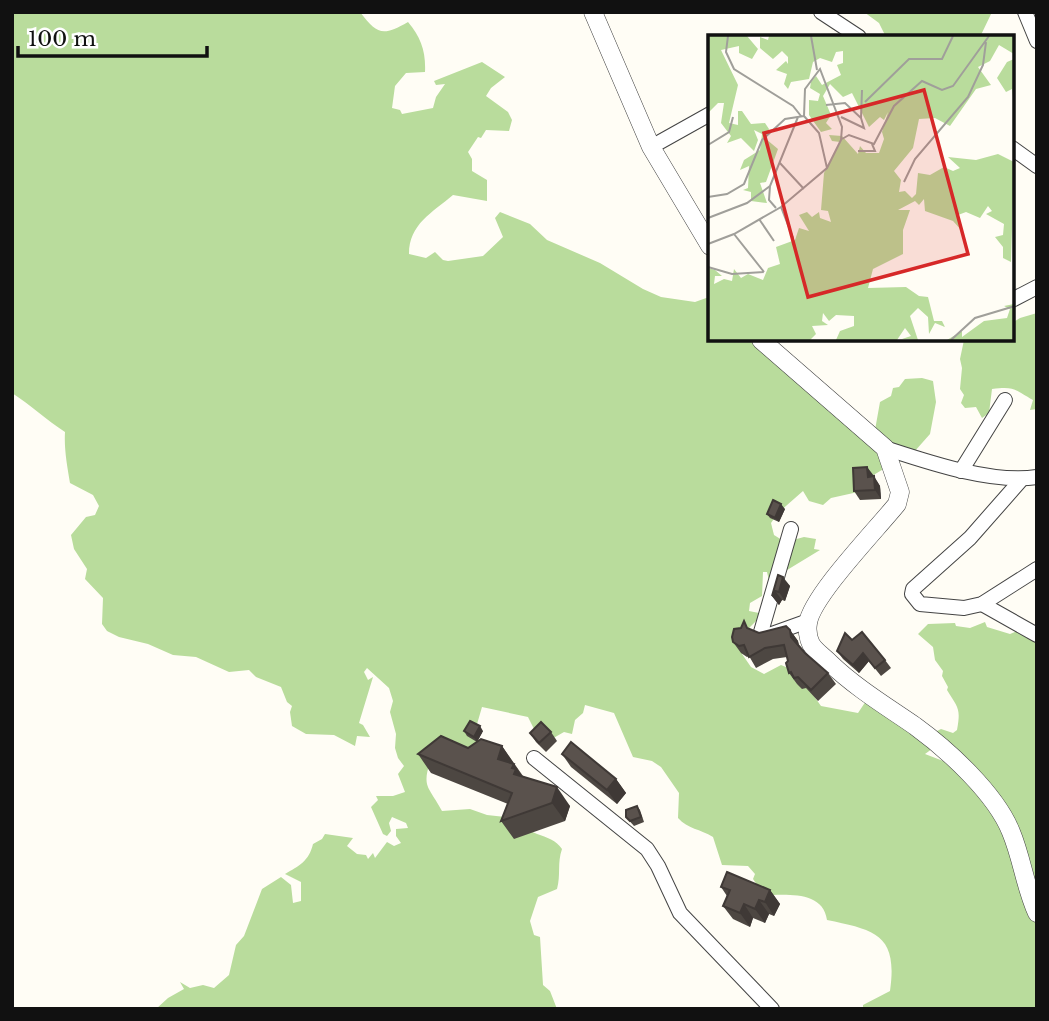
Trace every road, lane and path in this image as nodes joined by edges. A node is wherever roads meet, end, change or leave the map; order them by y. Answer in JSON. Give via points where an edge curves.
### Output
{"nodes":[{"id":1,"x":593,"y":12,"type":"edge"},
{"id":2,"x":821,"y":12,"type":"edge"},
{"id":3,"x":1025,"y":12,"type":"edge"},
{"id":4,"x":856,"y":35,"type":"edge"},
{"id":5,"x":1037,"y":41,"type":"edge"},
{"id":6,"x":708,"y":115,"type":"edge"},
{"id":7,"x":652,"y":147,"type":"junction"},
{"id":8,"x":1014,"y":149,"type":"edge"},
{"id":9,"x":1037,"y":166,"type":"edge"},
{"id":10,"x":708,"y":244,"type":"edge"},
{"id":11,"x":1037,"y":287,"type":"edge"},
{"id":12,"x":1014,"y":299,"type":"edge"},
{"id":13,"x":762,"y":341,"type":"edge"},
{"id":14,"x":1005,"y":400,"type":"dead end"},
{"id":15,"x":885,"y":448,"type":"junction"},
{"id":16,"x":961,"y":471,"type":"junction"},
{"id":17,"x":1037,"y":477,"type":"edge"},
{"id":18,"x":1021,"y":480,"type":"junction"},
{"id":19,"x":791,"y":529,"type":"dead end"},
{"id":20,"x":1037,"y":569,"type":"edge"},
{"id":21,"x":982,"y":604,"type":"junction"},
{"id":22,"x":808,"y":621,"type":"junction"},
{"id":23,"x":1037,"y":635,"type":"edge"},
{"id":24,"x":534,"y":758,"type":"dead end"},
{"id":25,"x":1037,"y":914,"type":"edge"},
{"id":26,"x":772,"y":1009,"type":"edge"}],
"edges":[{"from":1,"to":7,"type":"street"},
{"from":2,"to":4,"type":"street"},
{"from":3,"to":5,"type":"street"},
{"from":6,"to":7,"type":"street"},
{"from":7,"to":10,"type":"street"},
{"from":8,"to":9,"type":"street"},
{"from":11,"to":12,"type":"street"},
{"from":13,"to":15,"type":"street"},
{"from":14,"to":16,"type":"street"},
{"from":15,"to":16,"type":"street"},
{"from":15,"to":22,"type":"street","via":[[900,492],[897,504],[826,590]]},
{"from":16,"to":18,"type":"street"},
{"from":17,"to":18,"type":"street"},
{"from":18,"to":21,"type":"street","via":[[912,596],[920,604],[964,608]]},
{"from":19,"to":22,"type":"street","via":[[761,632],[769,635]]},
{"from":20,"to":21,"type":"street"},
{"from":21,"to":23,"type":"street"},
{"from":22,"to":25,"type":"street","via":[[812,645],[849,681],[918,728],[983,789],[1012,832]]},
{"from":24,"to":26,"type":"street","via":[[647,849],[680,913]]}]}
